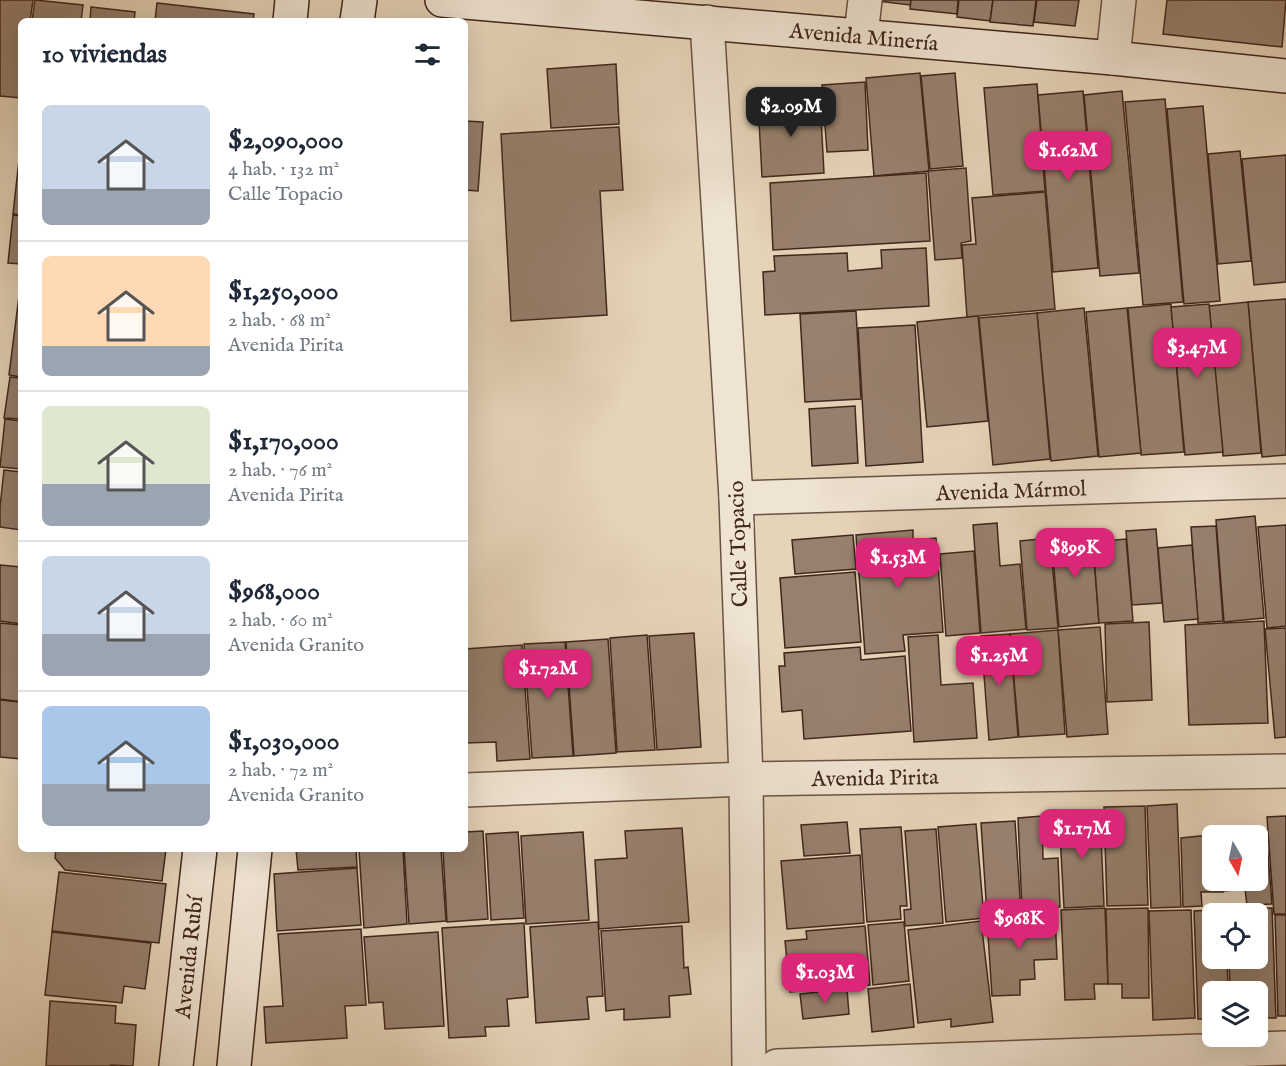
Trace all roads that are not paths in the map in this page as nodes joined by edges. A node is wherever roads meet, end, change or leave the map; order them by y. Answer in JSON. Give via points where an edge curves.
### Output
{"nodes":[{"id":1,"x":292,"y":0,"type":"edge"},
{"id":2,"x":360,"y":0,"type":"edge"},
{"id":3,"x":442,"y":0,"type":"edge"},
{"id":4,"x":865,"y":0,"type":"edge"},
{"id":5,"x":1119,"y":0,"type":"edge"},
{"id":6,"x":622,"y":7,"type":"edge"},
{"id":7,"x":290,"y":18,"type":"edge"},
{"id":8,"x":357,"y":18,"type":"edge"},
{"id":9,"x":706,"y":22,"type":"junction"},
{"id":10,"x":861,"y":35,"type":"junction"},
{"id":11,"x":1113,"y":58,"type":"junction"},
{"id":12,"x":1286,"y":76,"type":"edge"},
{"id":13,"x":1286,"y":481,"type":"edge"},
{"id":14,"x":736,"y":498,"type":"junction"},
{"id":15,"x":1286,"y":771,"type":"edge"},
{"id":16,"x":746,"y":779,"type":"junction"},
{"id":17,"x":468,"y":790,"type":"edge"},
{"id":18,"x":200,"y":852,"type":"edge"},
{"id":19,"x":255,"y":852,"type":"edge"},
{"id":20,"x":1286,"y":1047,"type":"edge"},
{"id":21,"x":176,"y":1066,"type":"edge"},
{"id":22,"x":234,"y":1066,"type":"edge"},
{"id":23,"x":749,"y":1066,"type":"edge"},
{"id":24,"x":777,"y":1066,"type":"edge"}],
"edges":[{"from":1,"to":7,"type":"street"},
{"from":2,"to":8,"type":"street"},
{"from":3,"to":6,"type":"street","name":"Avenida Minería"},
{"from":4,"to":10,"type":"street"},
{"from":5,"to":11,"type":"street"},
{"from":6,"to":9,"type":"street","name":"Avenida Minería"},
{"from":9,"to":10,"type":"street","name":"Avenida Minería"},
{"from":9,"to":14,"type":"street","name":"Calle Topacio"},
{"from":10,"to":11,"type":"street","name":"Avenida Minería"},
{"from":11,"to":12,"type":"street","name":"Avenida Minería"},
{"from":13,"to":14,"type":"street","name":"Avenida Mármol"},
{"from":14,"to":16,"type":"street","name":"Calle Topacio"},
{"from":15,"to":16,"type":"street","name":"Avenida Pirita"},
{"from":16,"to":17,"type":"street","name":"Avenida Pirita"},
{"from":16,"to":23,"type":"street","name":"Calle Topacio"},
{"from":18,"to":21,"type":"street","name":"Avenida Rubí"},
{"from":19,"to":22,"type":"street"},
{"from":20,"to":24,"type":"street"}]}
